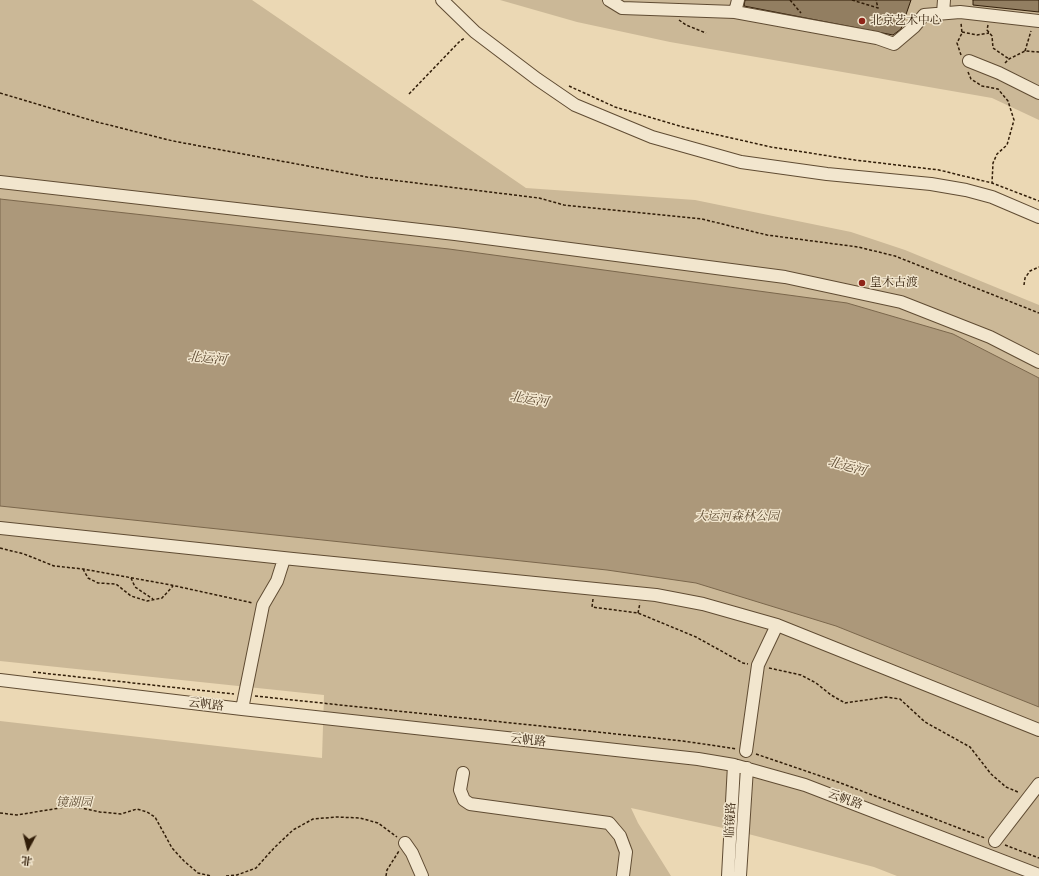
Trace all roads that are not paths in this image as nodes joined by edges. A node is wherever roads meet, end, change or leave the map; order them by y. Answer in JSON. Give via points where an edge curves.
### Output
{"nodes":[{"id":1,"x":442,"y":0,"type":"edge"},
{"id":2,"x":609,"y":0,"type":"edge"},
{"id":3,"x":944,"y":0,"type":"edge"},
{"id":4,"x":736,"y":6,"type":"edge"},
{"id":5,"x":943,"y":13,"type":"junction"},
{"id":6,"x":1036,"y":20,"type":"edge"},
{"id":7,"x":969,"y":61,"type":"road end"},
{"id":8,"x":1039,"y":94,"type":"edge"},
{"id":9,"x":0,"y":182,"type":"edge"},
{"id":10,"x":1039,"y":217,"type":"edge"},
{"id":11,"x":1039,"y":362,"type":"edge"},
{"id":12,"x":0,"y":528,"type":"edge"},
{"id":13,"x":284,"y":559,"type":"junction"},
{"id":14,"x":777,"y":625,"type":"junction"},
{"id":15,"x":0,"y":680,"type":"edge"},
{"id":16,"x":242,"y":710,"type":"junction"},
{"id":17,"x":1039,"y":730,"type":"edge"},
{"id":18,"x":746,"y":750,"type":"dead end"},
{"id":19,"x":734,"y":765,"type":"junction"},
{"id":20,"x":747,"y":768,"type":"junction"},
{"id":21,"x":463,"y":773,"type":"dead end"},
{"id":22,"x":1039,"y":784,"type":"edge"},
{"id":23,"x":995,"y":842,"type":"dead end"},
{"id":24,"x":405,"y":843,"type":"road end"},
{"id":25,"x":1039,"y":875,"type":"edge"},
{"id":26,"x":422,"y":876,"type":"edge"},
{"id":27,"x":623,"y":876,"type":"edge"},
{"id":28,"x":728,"y":876,"type":"edge"},
{"id":29,"x":740,"y":876,"type":"edge"}],
"edges":[{"from":1,"to":10,"type":"street","via":[[475,32],[576,106],[652,137],[741,162],[966,190],[992,197]]},
{"from":2,"to":4,"type":"street","via":[[622,8]]},
{"from":3,"to":5,"type":"street"},
{"from":4,"to":5,"type":"street","via":[[878,38],[894,44],[914,28],[924,15]]},
{"from":5,"to":6,"type":"street","via":[[960,12]]},
{"from":7,"to":8,"type":"street"},
{"from":9,"to":11,"type":"street","via":[[455,234],[785,277],[901,302],[990,337]]},
{"from":12,"to":13,"type":"street"},
{"from":13,"to":14,"type":"street","via":[[656,595],[703,604]]},
{"from":13,"to":16,"type":"street","via":[[277,581],[263,605]]},
{"from":14,"to":17,"type":"street"},
{"from":14,"to":18,"type":"street","via":[[758,665]]},
{"from":15,"to":16,"type":"street","name":"云帆路"},
{"from":16,"to":19,"type":"street","name":"云帆路"},
{"from":19,"to":20,"type":"street","name":"云帆路"},
{"from":19,"to":28,"type":"street","name":"临镜路"},
{"from":20,"to":25,"type":"street","name":"云帆路","via":[[805,785]]},
{"from":20,"to":29,"type":"street","name":"临镜路"},
{"from":21,"to":27,"type":"street","via":[[460,790],[464,800],[470,804],[609,823],[620,836],[626,852]]},
{"from":22,"to":23,"type":"street"},
{"from":24,"to":26,"type":"street"}]}
